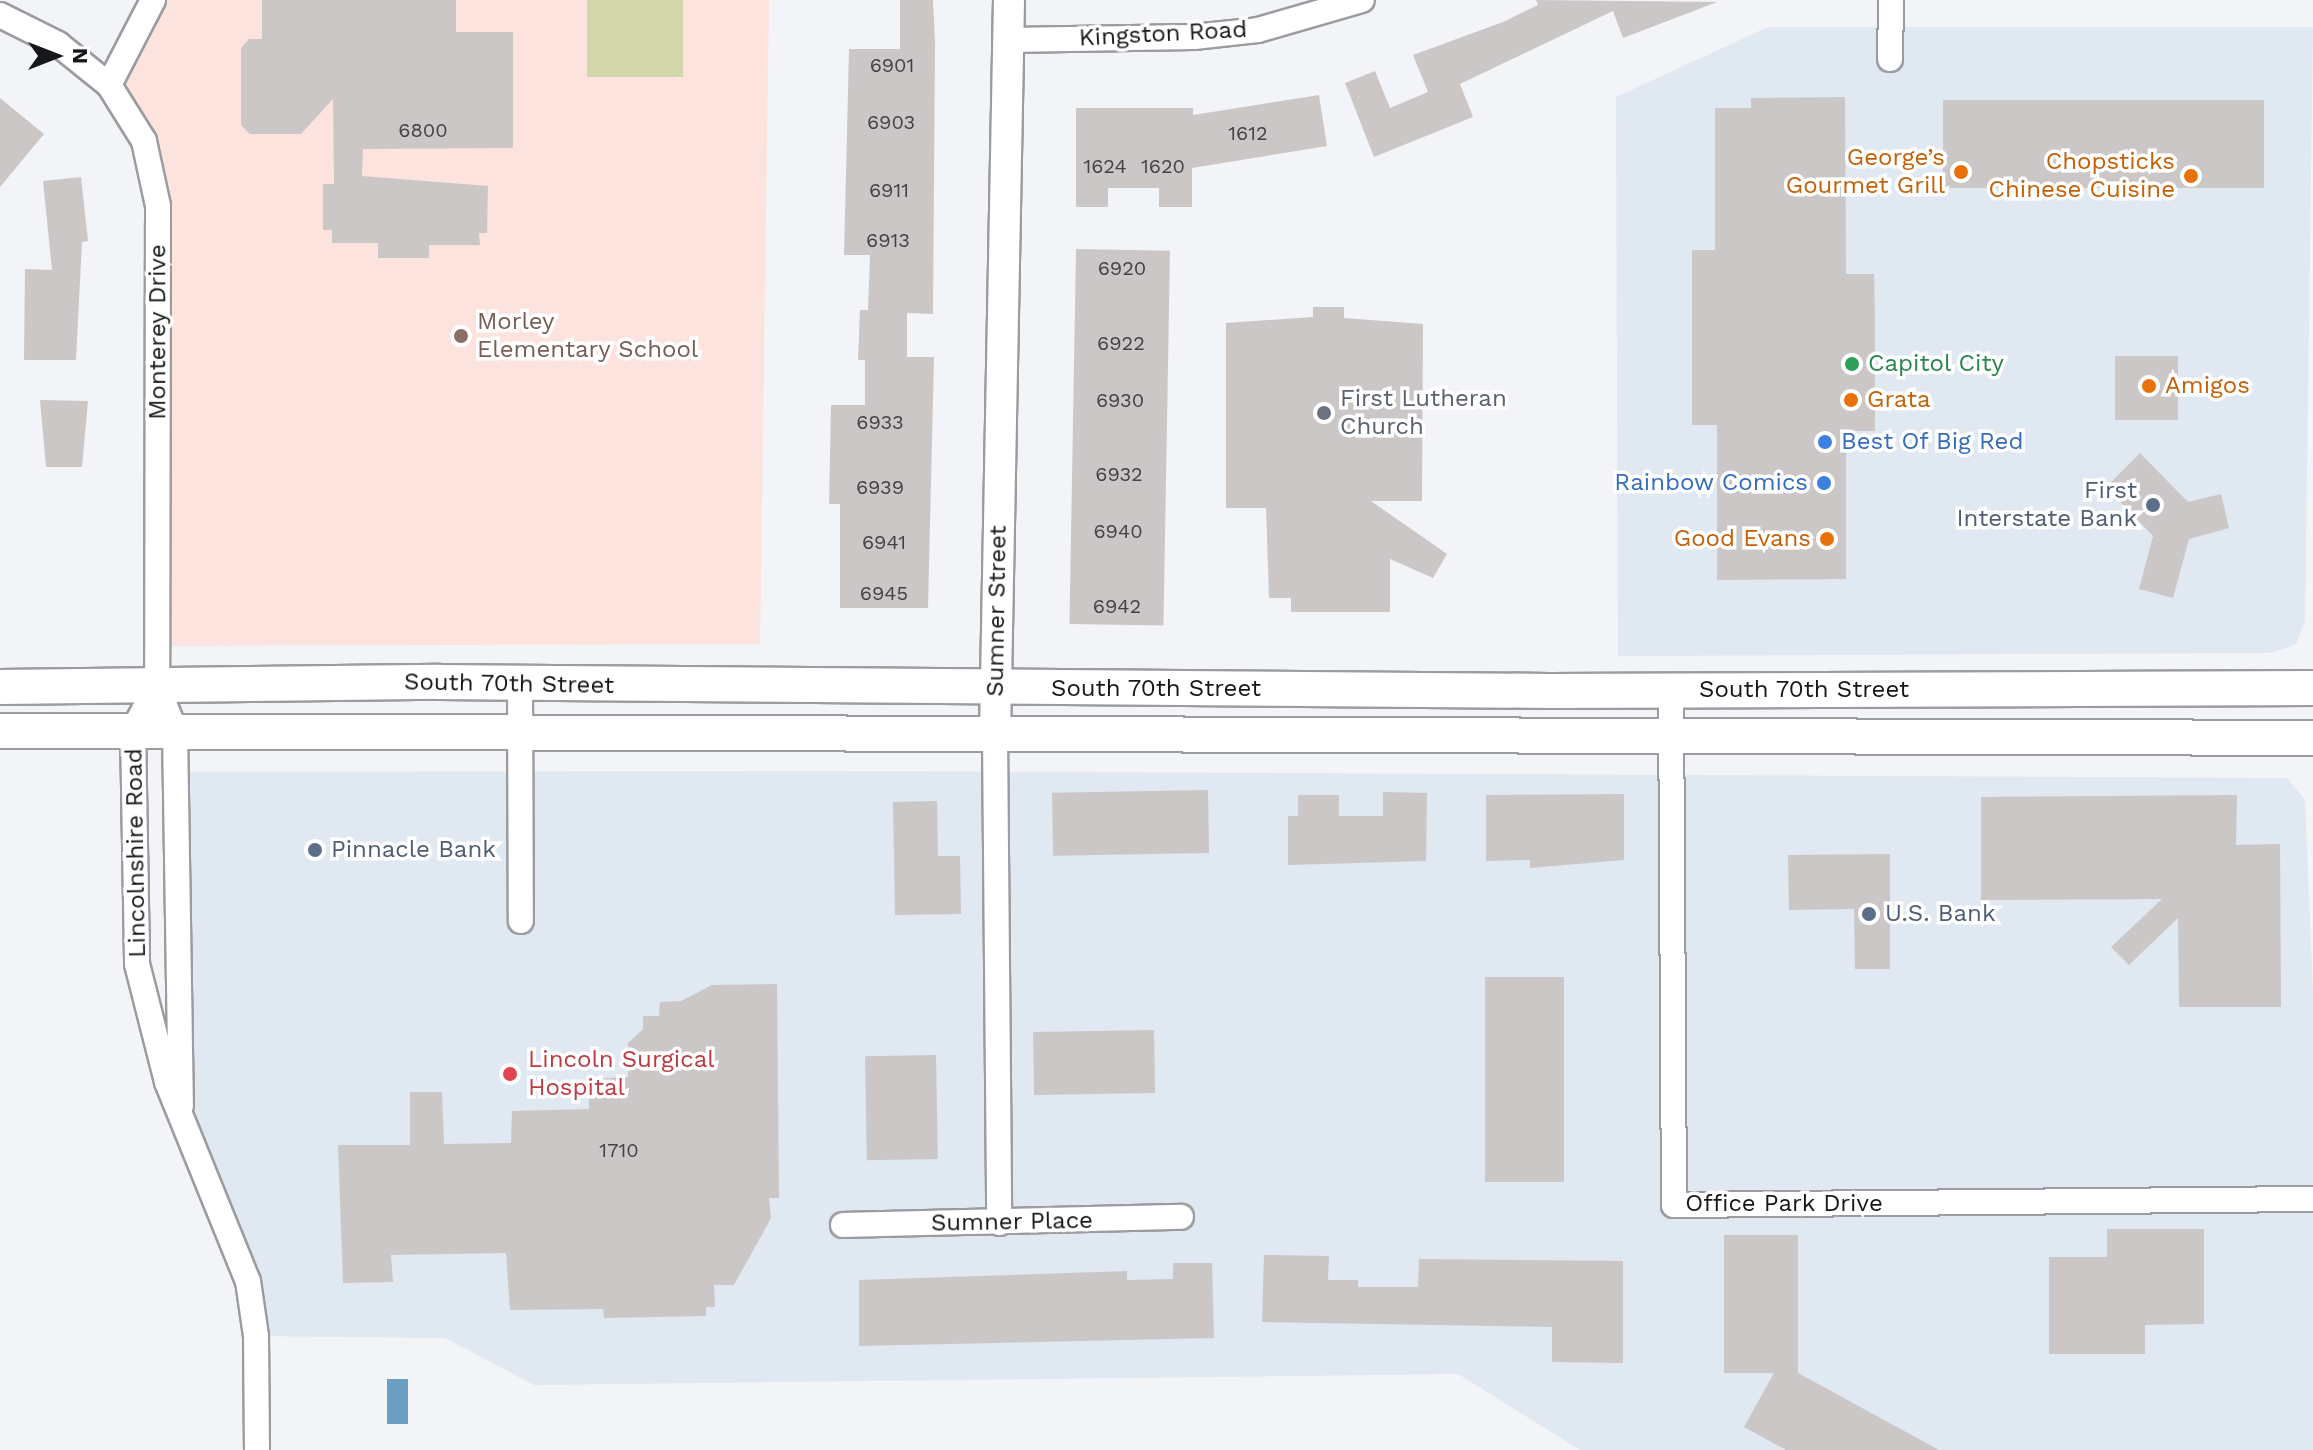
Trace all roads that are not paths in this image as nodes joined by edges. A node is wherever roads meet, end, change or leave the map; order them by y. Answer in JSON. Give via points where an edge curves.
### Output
{"nodes":[{"id":1,"x":153,"y":0,"type":"edge"},
{"id":2,"x":1009,"y":0,"type":"edge"},
{"id":3,"x":1362,"y":0,"type":"edge"},
{"id":4,"x":1891,"y":0,"type":"edge"},
{"id":5,"x":0,"y":15,"type":"edge"},
{"id":6,"x":1008,"y":40,"type":"junction"},
{"id":7,"x":1890,"y":59,"type":"dead end"},
{"id":8,"x":109,"y":85,"type":"junction"},
{"id":9,"x":520,"y":684,"type":"junction"},
{"id":10,"x":157,"y":686,"type":"junction"},
{"id":11,"x":0,"y":687,"type":"edge"},
{"id":12,"x":2313,"y":688,"type":"edge"},
{"id":13,"x":995,"y":689,"type":"junction"},
{"id":14,"x":1671,"y":690,"type":"junction"},
{"id":15,"x":133,"y":730,"type":"junction"},
{"id":16,"x":175,"y":730,"type":"junction"},
{"id":17,"x":0,"y":731,"type":"edge"},
{"id":18,"x":519,"y":734,"type":"junction"},
{"id":19,"x":995,"y":735,"type":"junction"},
{"id":20,"x":1672,"y":736,"type":"junction"},
{"id":21,"x":2313,"y":738,"type":"edge"},
{"id":22,"x":521,"y":921,"type":"dead end"},
{"id":23,"x":181,"y":1106,"type":"junction"},
{"id":24,"x":2313,"y":1199,"type":"edge"},
{"id":25,"x":1181,"y":1217,"type":"dead end"},
{"id":26,"x":999,"y":1223,"type":"junction"},
{"id":27,"x":843,"y":1225,"type":"dead end"},
{"id":28,"x":257,"y":1450,"type":"edge"}],
"edges":[{"from":1,"to":8,"type":"street"},
{"from":2,"to":6,"type":"street","name":"Sumner Street"},
{"from":3,"to":6,"type":"street","name":"Kingston Road","via":[[1258,30],[1194,37]]},
{"from":4,"to":7,"type":"street"},
{"from":5,"to":8,"type":"street","name":"Monterey Drive","via":[[58,44]]},
{"from":6,"to":13,"type":"street","name":"Sumner Street"},
{"from":8,"to":10,"type":"street","name":"Monterey Drive","via":[[144,141],[158,206]]},
{"from":9,"to":10,"type":"main road","name":"South 70th Street"},
{"from":9,"to":13,"type":"main road","name":"South 70th Street"},
{"from":9,"to":18,"type":"street"},
{"from":10,"to":11,"type":"main road","name":"South 70th Street"},
{"from":10,"to":15,"type":"street","name":"Lincolnshire Road"},
{"from":10,"to":16,"type":"street","name":"Lincolnshire Road"},
{"from":12,"to":14,"type":"main road","name":"South 70th Street"},
{"from":13,"to":14,"type":"main road","name":"South 70th Street"},
{"from":13,"to":19,"type":"street","name":"Sumner Street"},
{"from":14,"to":20,"type":"street","name":"Office Park Drive"},
{"from":15,"to":16,"type":"main road","name":"South 70th Street"},
{"from":15,"to":17,"type":"main road","name":"South 70th Street"},
{"from":15,"to":23,"type":"street","name":"Lincolnshire Road","via":[[137,964],[167,1082]]},
{"from":16,"to":18,"type":"main road","name":"South 70th Street"},
{"from":16,"to":23,"type":"street","name":"Lincolnshire Road"},
{"from":18,"to":19,"type":"main road","name":"South 70th Street"},
{"from":18,"to":22,"type":"street"},
{"from":19,"to":20,"type":"main road","name":"South 70th Street"},
{"from":19,"to":26,"type":"street","name":"Sumner Street"},
{"from":20,"to":21,"type":"main road","name":"South 70th Street"},
{"from":20,"to":24,"type":"street","name":"Office Park Drive","via":[[1674,1205]]},
{"from":23,"to":28,"type":"street","name":"Lincolnshire Road","via":[[252,1299]]},
{"from":25,"to":26,"type":"street","name":"Sumner Place"},
{"from":26,"to":27,"type":"street","name":"Sumner Place"}]}
